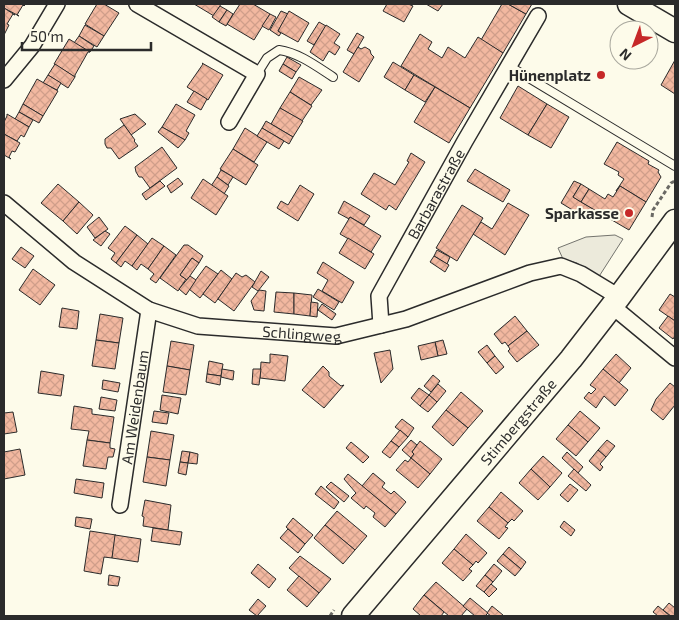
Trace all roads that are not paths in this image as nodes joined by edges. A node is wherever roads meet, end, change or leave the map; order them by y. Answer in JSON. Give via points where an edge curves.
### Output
{"nodes":[{"id":1,"x":57,"y":4,"type":"edge"},
{"id":2,"x":136,"y":4,"type":"edge"},
{"id":3,"x":629,"y":4,"type":"edge"},
{"id":4,"x":538,"y":16,"type":"dead end"},
{"id":5,"x":675,"y":31,"type":"edge"},
{"id":6,"x":509,"y":66,"type":"junction"},
{"id":7,"x":256,"y":74,"type":"junction"},
{"id":8,"x":333,"y":77,"type":"dead end"},
{"id":9,"x":4,"y":80,"type":"edge"},
{"id":10,"x":229,"y":122,"type":"dead end"},
{"id":11,"x":675,"y":166,"type":"edge"},
{"id":12,"x":4,"y":203,"type":"edge"},
{"id":13,"x":675,"y":221,"type":"edge"},
{"id":14,"x":616,"y":302,"type":"junction"},
{"id":15,"x":149,"y":310,"type":"junction"},
{"id":16,"x":382,"y":325,"type":"junction"},
{"id":17,"x":675,"y":358,"type":"edge"},
{"id":18,"x":120,"y":505,"type":"dead end"},
{"id":19,"x":353,"y":616,"type":"edge"}],
"edges":[{"from":1,"to":9,"type":"street","via":[[32,46]]},
{"from":2,"to":7,"type":"street"},
{"from":3,"to":5,"type":"street"},
{"from":4,"to":6,"type":"street","name":"Barbarastraße"},
{"from":6,"to":11,"type":"lane"},
{"from":6,"to":16,"type":"street","name":"Barbarastraße","via":[[379,296]]},
{"from":7,"to":8,"type":"lane","via":[[267,58],[279,50],[296,54]]},
{"from":7,"to":10,"type":"street"},
{"from":12,"to":15,"type":"street","name":"Schlingweg","via":[[74,262]]},
{"from":13,"to":14,"type":"street","name":"Stimbergstraße"},
{"from":14,"to":16,"type":"street","name":"Schlingweg","via":[[581,274],[561,266]]},
{"from":14,"to":17,"type":"street","name":"Schlingweg"},
{"from":14,"to":19,"type":"street","name":"Stimbergstraße"},
{"from":15,"to":16,"type":"street","name":"Schlingweg","via":[[198,326],[336,336]]},
{"from":15,"to":18,"type":"street","name":"Am Weidenbaum"}]}
